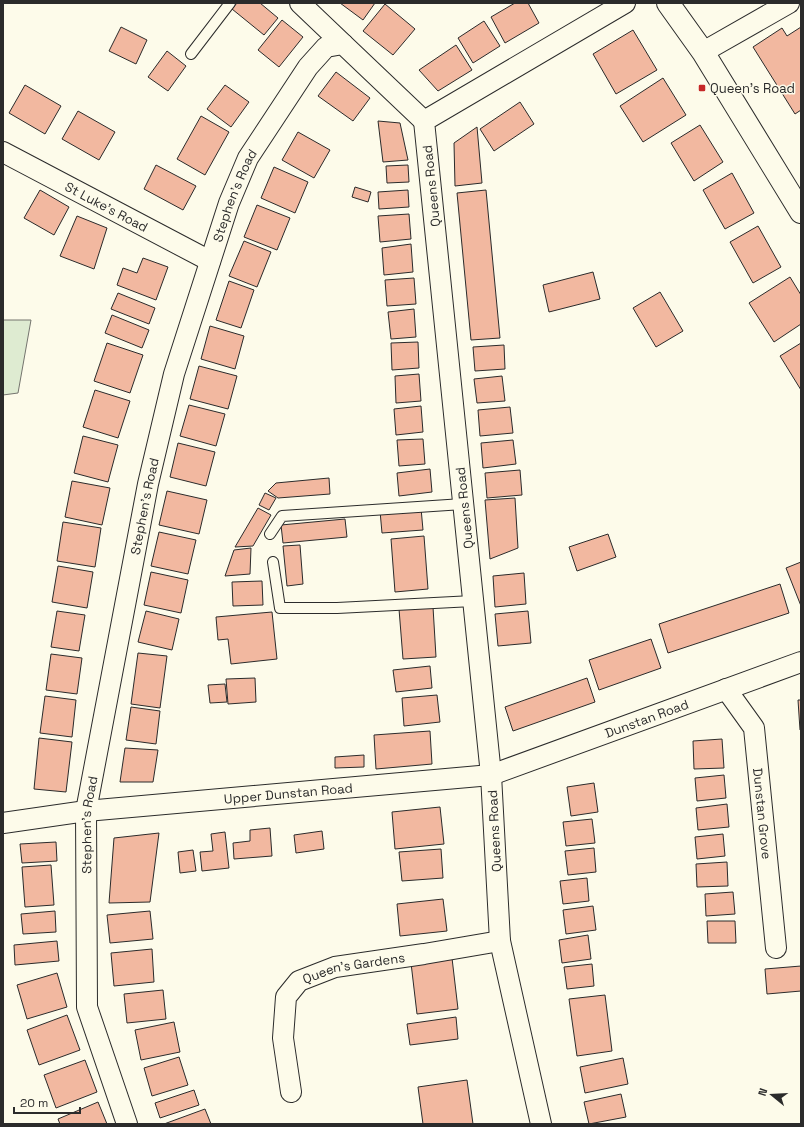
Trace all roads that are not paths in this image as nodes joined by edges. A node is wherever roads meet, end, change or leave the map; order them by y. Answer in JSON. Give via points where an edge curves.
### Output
{"nodes":[{"id":1,"x":230,"y":3,"type":"edge"},
{"id":2,"x":300,"y":3,"type":"edge"},
{"id":3,"x":625,"y":3,"type":"edge"},
{"id":4,"x":668,"y":3,"type":"edge"},
{"id":5,"x":789,"y":3,"type":"edge"},
{"id":6,"x":343,"y":44,"type":"junction"},
{"id":7,"x":703,"y":52,"type":"junction"},
{"id":8,"x":192,"y":54,"type":"dead end"},
{"id":9,"x":424,"y":121,"type":"junction"},
{"id":10,"x":3,"y":152,"type":"edge"},
{"id":11,"x":801,"y":212,"type":"edge"},
{"id":12,"x":210,"y":261,"type":"junction"},
{"id":13,"x":463,"y":504,"type":"junction"},
{"id":14,"x":270,"y":534,"type":"dead end"},
{"id":15,"x":273,"y":562,"type":"dead end"},
{"id":16,"x":473,"y":601,"type":"junction"},
{"id":17,"x":801,"y":662,"type":"edge"},
{"id":18,"x":726,"y":689,"type":"junction"},
{"id":19,"x":491,"y":774,"type":"junction"},
{"id":20,"x":86,"y":811,"type":"junction"},
{"id":21,"x":3,"y":823,"type":"edge"},
{"id":22,"x":500,"y":940,"type":"junction"},
{"id":23,"x":776,"y":948,"type":"dead end"},
{"id":24,"x":291,"y":1092,"type":"dead end"},
{"id":25,"x":127,"y":1124,"type":"edge"},
{"id":26,"x":541,"y":1124,"type":"edge"}],
"edges":[{"from":1,"to":8,"type":"lane"},
{"from":2,"to":6,"type":"street"},
{"from":3,"to":9,"type":"street"},
{"from":4,"to":7,"type":"street"},
{"from":5,"to":7,"type":"street"},
{"from":6,"to":9,"type":"street"},
{"from":6,"to":12,"type":"street","name":"Stephen's Road","via":[[326,47],[308,67],[248,158],[229,203]]},
{"from":7,"to":11,"type":"street"},
{"from":9,"to":13,"type":"street","name":"Queens Road"},
{"from":10,"to":12,"type":"street","name":"St Luke's Road"},
{"from":12,"to":20,"type":"street","name":"Stephen's Road","via":[[174,374],[148,484]]},
{"from":13,"to":14,"type":"lane","via":[[282,516]]},
{"from":13,"to":16,"type":"street","name":"Queens Road"},
{"from":15,"to":16,"type":"lane","via":[[280,608],[337,608]]},
{"from":16,"to":19,"type":"street","name":"Queens Road"},
{"from":17,"to":18,"type":"street","name":"Dunstan Road"},
{"from":18,"to":19,"type":"street","name":"Dunstan Road"},
{"from":18,"to":23,"type":"street","name":"Dunstan Grove","via":[[754,728]]},
{"from":19,"to":20,"type":"street","name":"Upper Dunstan Road"},
{"from":19,"to":22,"type":"street","name":"Queens Road"},
{"from":20,"to":21,"type":"street","name":"Upper Dunstan Road"},
{"from":20,"to":25,"type":"street","name":"Stephen's Road","via":[[87,1007]]},
{"from":22,"to":24,"type":"street","name":"Queen's Gardens","via":[[335,967],[299,981],[286,997],[285,1004],[283,1038]]},
{"from":22,"to":26,"type":"street","name":"Queens Road"}]}
